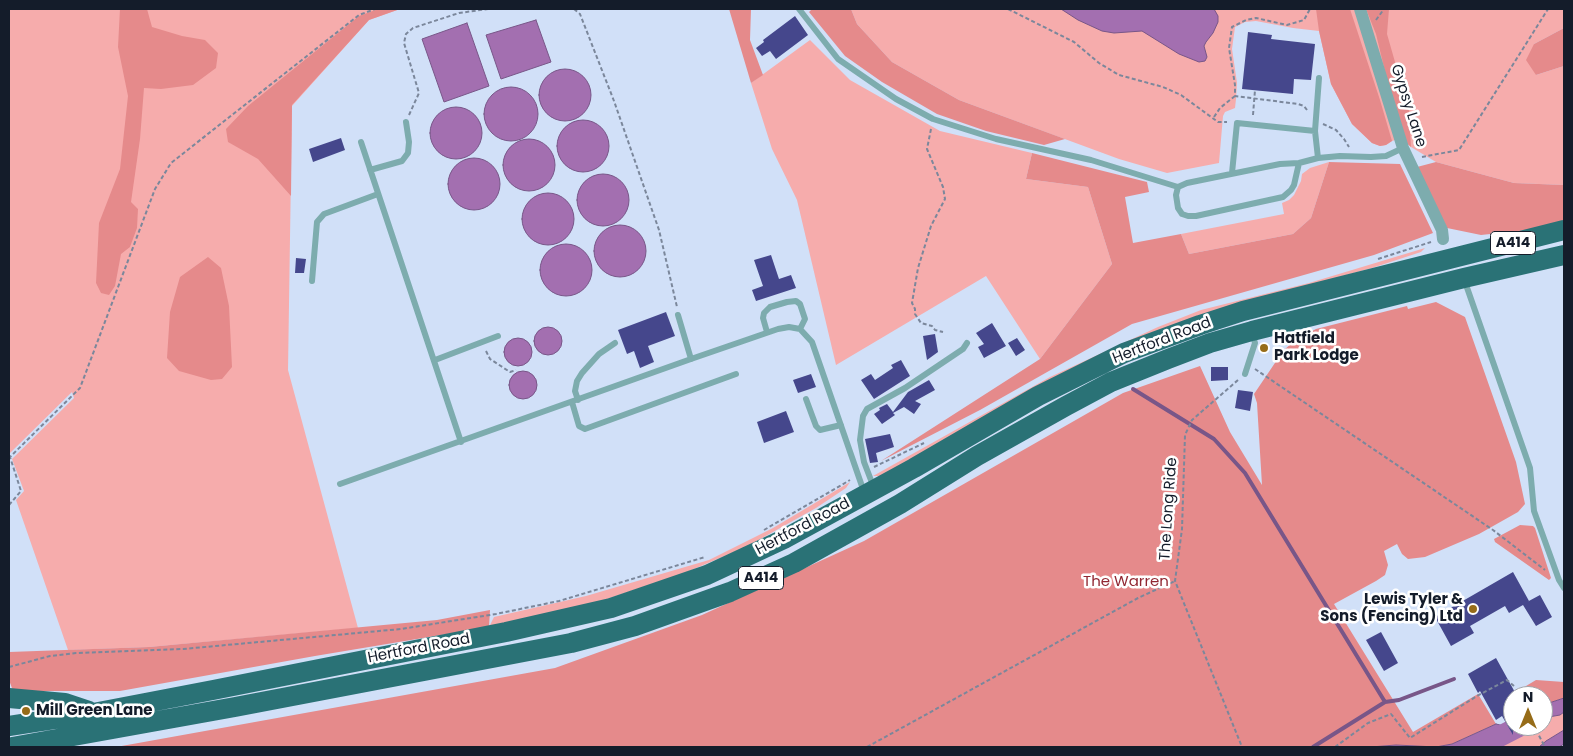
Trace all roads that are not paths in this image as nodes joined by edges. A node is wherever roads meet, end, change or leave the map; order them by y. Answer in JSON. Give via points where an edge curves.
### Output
{"nodes":[{"id":1,"x":799,"y":9,"type":"edge"},
{"id":2,"x":1360,"y":9,"type":"edge"},
{"id":3,"x":1320,"y":78,"type":"dead end"},
{"id":4,"x":406,"y":122,"type":"road end"},
{"id":5,"x":1315,"y":131,"type":"junction"},
{"id":6,"x":361,"y":142,"type":"dead end"},
{"id":7,"x":1403,"y":148,"type":"junction"},
{"id":8,"x":1318,"y":158,"type":"junction"},
{"id":9,"x":1299,"y":163,"type":"junction"},
{"id":10,"x":370,"y":170,"type":"junction"},
{"id":11,"x":1232,"y":173,"type":"junction"},
{"id":12,"x":1178,"y":187,"type":"junction"},
{"id":13,"x":378,"y":194,"type":"junction"},
{"id":14,"x":1564,"y":230,"type":"edge"},
{"id":15,"x":1443,"y":239,"type":"road end"},
{"id":16,"x":1564,"y":255,"type":"edge"},
{"id":17,"x":1464,"y":278,"type":"junction"},
{"id":18,"x":312,"y":281,"type":"dead end"},
{"id":19,"x":678,"y":314,"type":"road end"},
{"id":20,"x":800,"y":329,"type":"junction"},
{"id":21,"x":1252,"y":331,"type":"junction"},
{"id":22,"x":767,"y":332,"type":"junction"},
{"id":23,"x":498,"y":336,"type":"dead end"},
{"id":24,"x":616,"y":343,"type":"dead end"},
{"id":25,"x":967,"y":343,"type":"dead end"},
{"id":26,"x":691,"y":359,"type":"junction"},
{"id":27,"x":435,"y":360,"type":"junction"},
{"id":28,"x":736,"y":374,"type":"dead end"},
{"id":29,"x":1245,"y":374,"type":"road end"},
{"id":30,"x":806,"y":399,"type":"dead end"},
{"id":31,"x":575,"y":401,"type":"junction"},
{"id":32,"x":841,"y":425,"type":"junction"},
{"id":33,"x":461,"y":442,"type":"junction"},
{"id":34,"x":866,"y":482,"type":"junction"},
{"id":35,"x":340,"y":484,"type":"dead end"},
{"id":36,"x":1564,"y":588,"type":"edge"},
{"id":37,"x":9,"y":698,"type":"edge"},
{"id":38,"x":93,"y":713,"type":"junction"},
{"id":39,"x":9,"y":726,"type":"edge"},
{"id":40,"x":12,"y":747,"type":"edge"}],
"edges":[{"from":1,"to":12,"type":"lane","via":[[838,59],[896,99],[933,118],[996,139],[1091,160]]},
{"from":2,"to":7,"type":"street","name":"Gypsy Lane"},
{"from":3,"to":5,"type":"lane"},
{"from":4,"to":10,"type":"lane","via":[[408,153],[402,160]]},
{"from":5,"to":8,"type":"lane"},
{"from":5,"to":11,"type":"lane","via":[[1237,123]]},
{"from":6,"to":10,"type":"lane"},
{"from":7,"to":8,"type":"lane","via":[[1386,156]]},
{"from":7,"to":15,"type":"street","name":"Gypsy Lane","via":[[1442,230]]},
{"from":8,"to":9,"type":"lane"},
{"from":9,"to":11,"type":"lane"},
{"from":9,"to":12,"type":"lane","via":[[1291,190],[1283,197],[1269,201],[1188,216],[1178,208]]},
{"from":10,"to":13,"type":"lane"},
{"from":11,"to":12,"type":"lane"},
{"from":13,"to":18,"type":"lane","via":[[324,214],[317,222]]},
{"from":13,"to":27,"type":"lane"},
{"from":14,"to":34,"type":"highway","name":"Hertford Road","number":"A414","via":[[1243,311],[1200,325],[1124,353],[1038,396],[914,468]]},
{"from":16,"to":17,"type":"highway","name":"Hertford Road","number":"A414"},
{"from":17,"to":21,"type":"highway","name":"Hertford Road","number":"A414"},
{"from":17,"to":36,"type":"lane","via":[[1530,468],[1534,511]]},
{"from":19,"to":26,"type":"lane"},
{"from":20,"to":22,"type":"lane","via":[[789,327]]},
{"from":20,"to":22,"type":"lane","via":[[805,319],[796,301],[770,307],[764,313]]},
{"from":20,"to":32,"type":"lane","via":[[812,342]]},
{"from":21,"to":29,"type":"lane","via":[[1255,343]]},
{"from":21,"to":40,"type":"highway","name":"Hertford Road","number":"A414","via":[[1111,382],[794,563],[730,592],[635,626],[572,643]]},
{"from":22,"to":26,"type":"lane"},
{"from":23,"to":27,"type":"lane"},
{"from":24,"to":31,"type":"lane","via":[[599,354],[582,373],[577,382]]},
{"from":25,"to":34,"type":"lane","via":[[963,349],[905,388],[867,409],[860,440]]},
{"from":26,"to":31,"type":"lane"},
{"from":27,"to":33,"type":"lane"},
{"from":28,"to":31,"type":"lane","via":[[585,429],[579,426]]},
{"from":30,"to":32,"type":"lane","via":[[820,430]]},
{"from":31,"to":33,"type":"lane"},
{"from":32,"to":34,"type":"lane"},
{"from":33,"to":35,"type":"lane"},
{"from":34,"to":38,"type":"highway","name":"Hertford Road","number":"A414","via":[[784,539],[707,575],[611,608],[506,632]]},
{"from":37,"to":38,"type":"highway","via":[[65,703]]},
{"from":38,"to":39,"type":"highway","name":"Hertford Road","number":"A414"}]}
